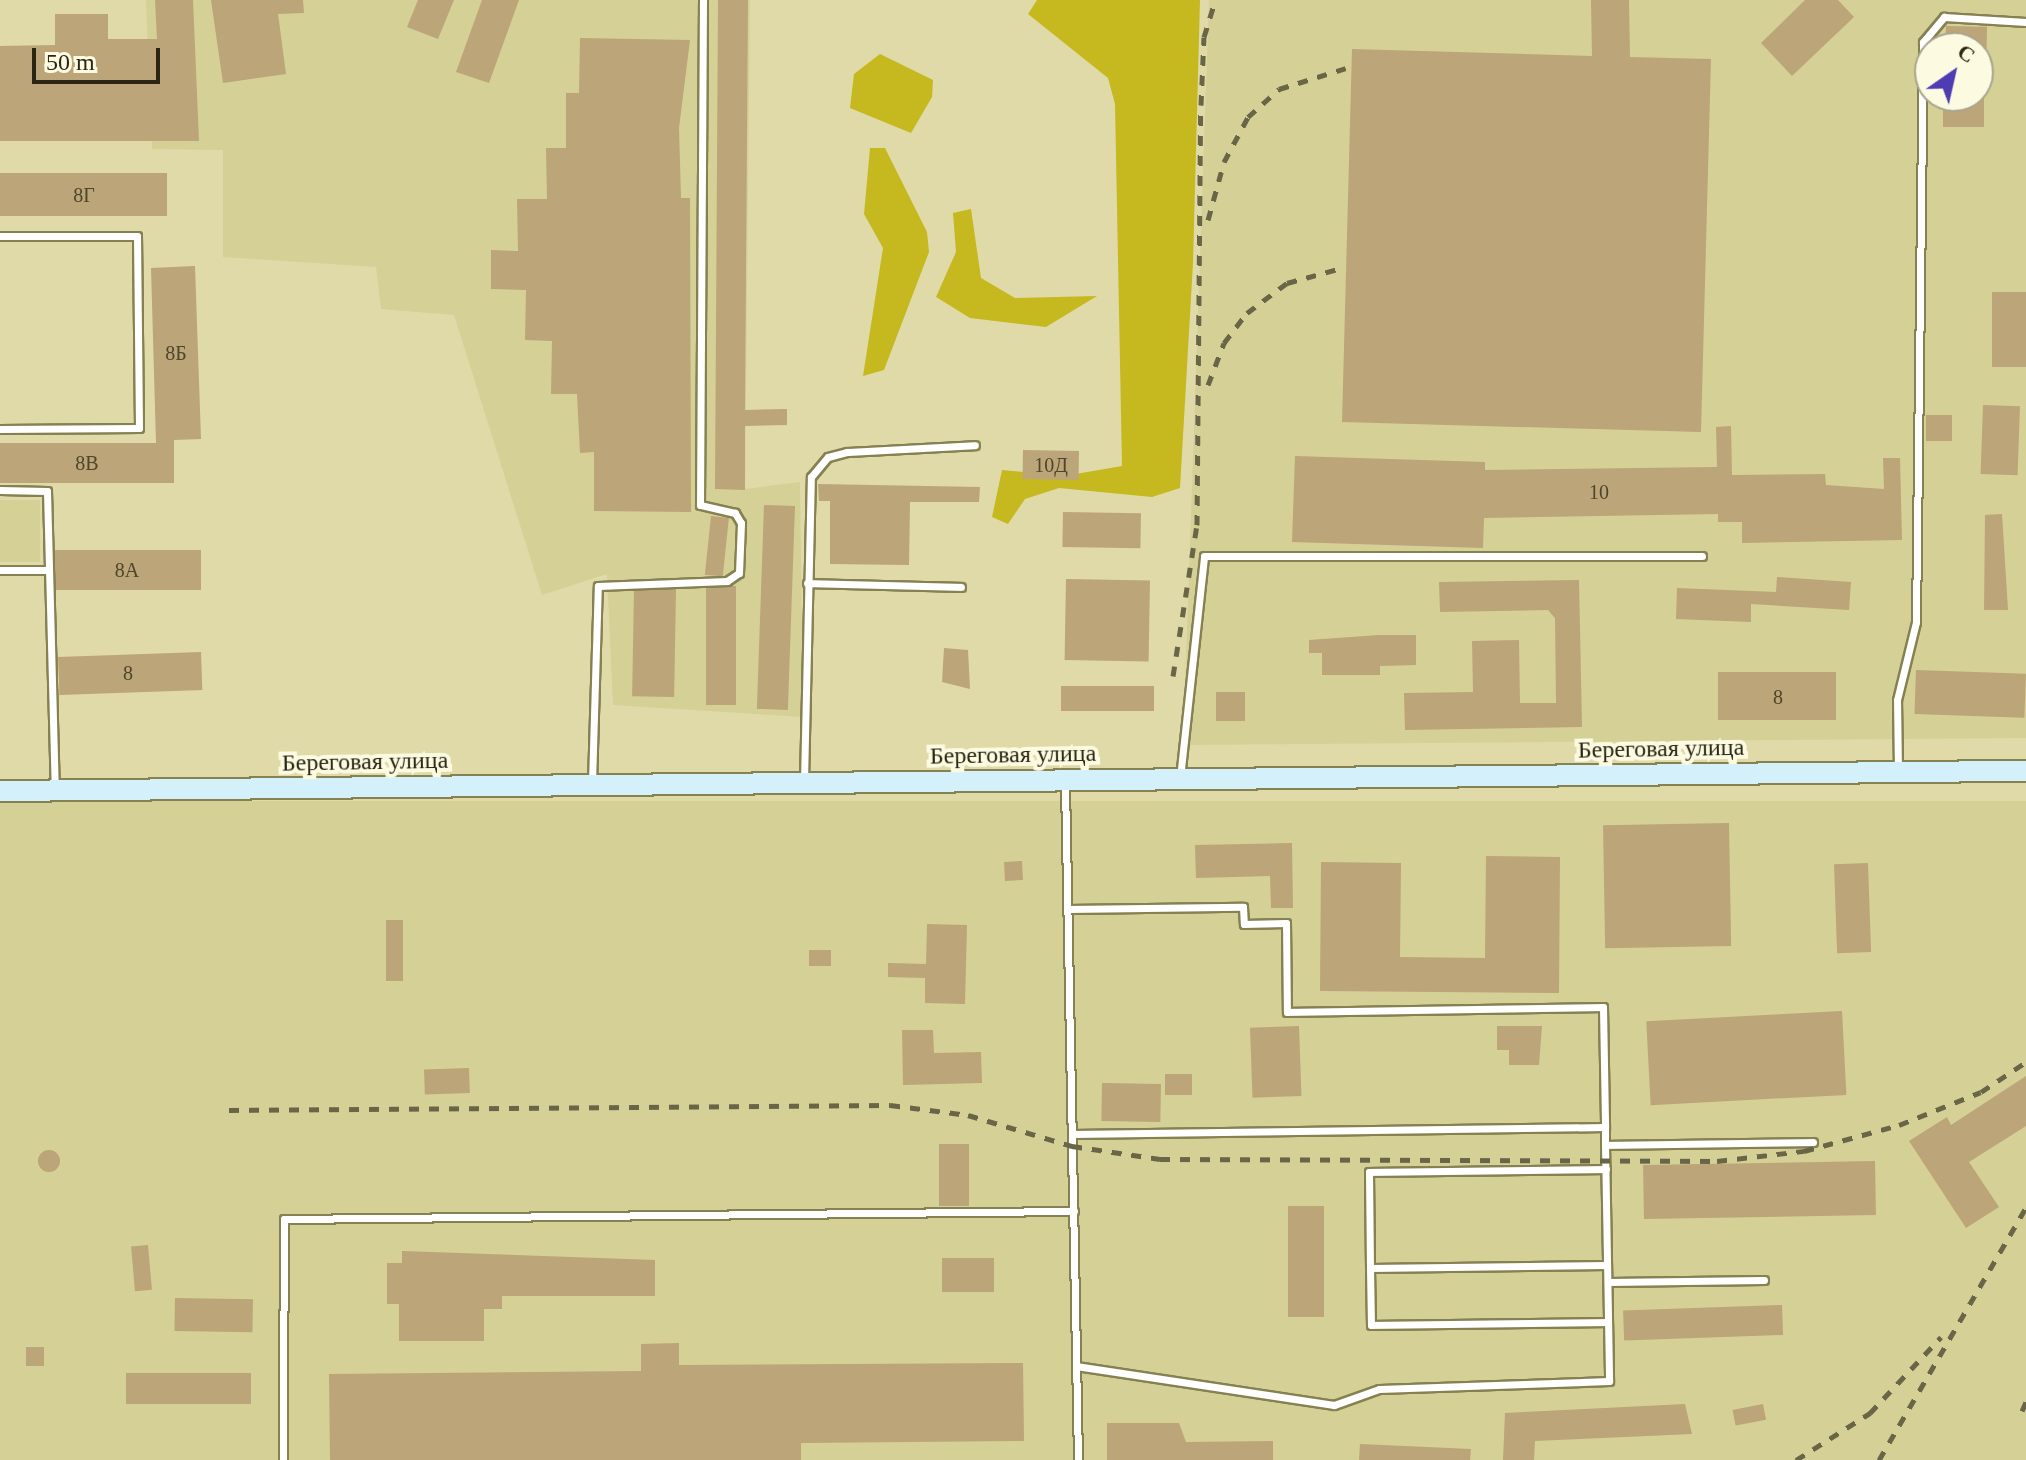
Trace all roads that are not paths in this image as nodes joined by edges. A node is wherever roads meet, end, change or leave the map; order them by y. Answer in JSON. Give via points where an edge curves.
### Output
{"nodes":[{"id":1,"x":703,"y":0,"type":"edge"},
{"id":2,"x":2026,"y":22,"type":"edge"},
{"id":3,"x":0,"y":236,"type":"edge"},
{"id":4,"x":0,"y":429,"type":"edge"},
{"id":5,"x":975,"y":445,"type":"dead end"},
{"id":6,"x":0,"y":490,"type":"edge"},
{"id":7,"x":1702,"y":556,"type":"dead end"},
{"id":8,"x":0,"y":570,"type":"edge"},
{"id":9,"x":48,"y":570,"type":"junction"},
{"id":10,"x":807,"y":583,"type":"junction"},
{"id":11,"x":961,"y":587,"type":"dead end"},
{"id":12,"x":2026,"y":771,"type":"edge"},
{"id":13,"x":1898,"y":772,"type":"junction"},
{"id":14,"x":1180,"y":779,"type":"junction"},
{"id":15,"x":1065,"y":781,"type":"junction"},
{"id":16,"x":804,"y":783,"type":"junction"},
{"id":17,"x":592,"y":785,"type":"junction"},
{"id":18,"x":0,"y":791,"type":"edge"},
{"id":19,"x":55,"y":791,"type":"junction"},
{"id":20,"x":1068,"y":909,"type":"junction"},
{"id":21,"x":1605,"y":1127,"type":"junction"},
{"id":22,"x":1072,"y":1134,"type":"junction"},
{"id":23,"x":1813,"y":1142,"type":"dead end"},
{"id":24,"x":1605,"y":1145,"type":"junction"},
{"id":25,"x":1606,"y":1169,"type":"junction"},
{"id":26,"x":1074,"y":1211,"type":"junction"},
{"id":27,"x":1607,"y":1265,"type":"junction"},
{"id":28,"x":1370,"y":1268,"type":"junction"},
{"id":29,"x":1764,"y":1280,"type":"dead end"},
{"id":30,"x":1608,"y":1282,"type":"junction"},
{"id":31,"x":1608,"y":1322,"type":"junction"},
{"id":32,"x":1076,"y":1366,"type":"junction"},
{"id":33,"x":283,"y":1460,"type":"edge"},
{"id":34,"x":1078,"y":1460,"type":"edge"}],
"edges":[{"from":1,"to":17,"type":"lane","via":[[700,505],[735,513],[741,523],[739,573],[727,581],[598,586]]},
{"from":2,"to":13,"type":"lane","via":[[1944,17],[1923,42],[1916,622],[1897,700]]},
{"from":3,"to":4,"type":"lane","via":[[137,236],[139,428]]},
{"from":5,"to":10,"type":"lane","via":[[884,445],[828,457],[811,477]]},
{"from":6,"to":9,"type":"lane","via":[[47,491]]},
{"from":7,"to":14,"type":"lane","via":[[1204,556]]},
{"from":8,"to":9,"type":"lane"},
{"from":9,"to":19,"type":"lane"},
{"from":10,"to":11,"type":"lane"},
{"from":10,"to":16,"type":"lane"},
{"from":12,"to":13,"type":"street","name":"Береговая улица"},
{"from":13,"to":14,"type":"street","name":"Береговая улица"},
{"from":14,"to":15,"type":"street","name":"Береговая улица"},
{"from":15,"to":16,"type":"street","name":"Береговая улица"},
{"from":15,"to":20,"type":"lane"},
{"from":16,"to":17,"type":"street","name":"Береговая улица"},
{"from":17,"to":19,"type":"street","name":"Береговая улица"},
{"from":18,"to":19,"type":"street","name":"Береговая улица"},
{"from":20,"to":21,"type":"lane","via":[[1243,907],[1244,924],[1286,923],[1287,1012],[1603,1007]]},
{"from":20,"to":22,"type":"lane"},
{"from":21,"to":22,"type":"lane"},
{"from":21,"to":24,"type":"lane"},
{"from":22,"to":26,"type":"lane"},
{"from":23,"to":24,"type":"lane"},
{"from":24,"to":25,"type":"lane"},
{"from":25,"to":27,"type":"lane"},
{"from":25,"to":28,"type":"lane","via":[[1369,1172]]},
{"from":26,"to":32,"type":"lane"},
{"from":26,"to":33,"type":"lane","via":[[284,1219]]},
{"from":27,"to":28,"type":"lane"},
{"from":27,"to":30,"type":"lane"},
{"from":28,"to":31,"type":"lane","via":[[1371,1325]]},
{"from":29,"to":30,"type":"lane"},
{"from":30,"to":31,"type":"lane"},
{"from":31,"to":32,"type":"lane","via":[[1609,1381],[1379,1389],[1334,1405]]},
{"from":32,"to":34,"type":"lane"}]}
